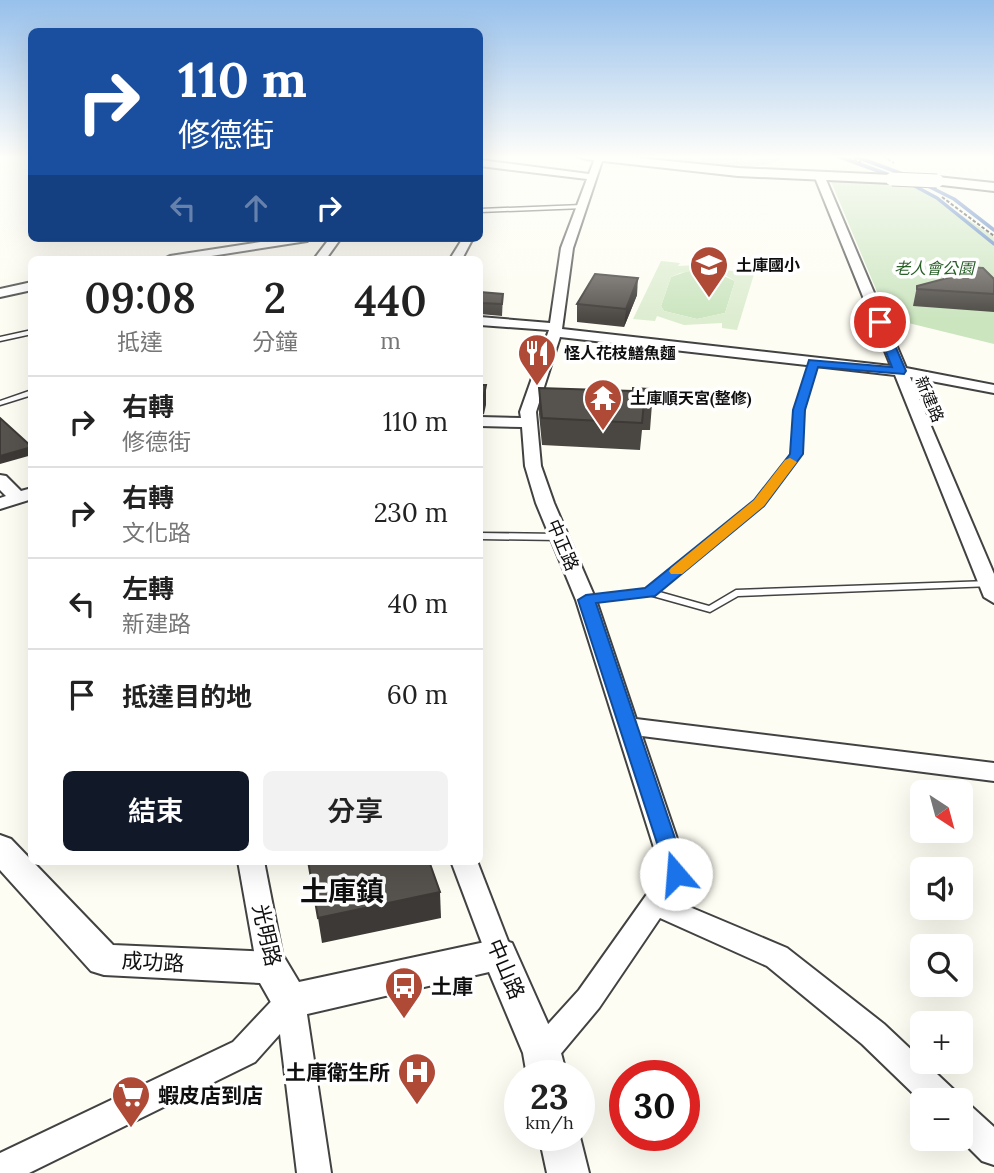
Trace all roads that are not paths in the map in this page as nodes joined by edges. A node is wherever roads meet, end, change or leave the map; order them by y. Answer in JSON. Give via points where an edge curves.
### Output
{"nodes":[{"id":1,"x":581,"y":211,"type":"edge"},
{"id":2,"x":833,"y":211,"type":"edge"},
{"id":3,"x":287,"y":242,"type":"edge"},
{"id":4,"x":333,"y":242,"type":"edge"},
{"id":5,"x":216,"y":256,"type":"edge"},
{"id":6,"x":322,"y":256,"type":"edge"},
{"id":7,"x":28,"y":287,"type":"edge"},
{"id":8,"x":0,"y":293,"type":"edge"},
{"id":9,"x":483,"y":321,"type":"edge"},
{"id":10,"x":554,"y":330,"type":"junction"},
{"id":11,"x":28,"y":333,"type":"edge"},
{"id":12,"x":0,"y":339,"type":"edge"},
{"id":13,"x":813,"y":363,"type":"junction"},
{"id":14,"x":900,"y":371,"type":"junction"},
{"id":15,"x":994,"y":389,"type":"edge"},
{"id":16,"x":28,"y":393,"type":"edge"},
{"id":17,"x":0,"y":403,"type":"edge"},
{"id":18,"x":483,"y":422,"type":"edge"},
{"id":19,"x":528,"y":423,"type":"junction"},
{"id":20,"x":0,"y":480,"type":"edge"},
{"id":21,"x":24,"y":495,"type":"edge"},
{"id":22,"x":0,"y":504,"type":"edge"},
{"id":23,"x":483,"y":536,"type":"edge"},
{"id":24,"x":560,"y":537,"type":"junction"},
{"id":25,"x":991,"y":590,"type":"edge"},
{"id":26,"x":649,"y":592,"type":"junction"},
{"id":27,"x":586,"y":600,"type":"junction"},
{"id":28,"x":628,"y":726,"type":"junction"},
{"id":29,"x":994,"y":772,"type":"edge"},
{"id":30,"x":0,"y":848,"type":"edge"},
{"id":31,"x":252,"y":865,"type":"edge"},
{"id":32,"x":466,"y":865,"type":"edge"},
{"id":33,"x":655,"y":904,"type":"junction"},
{"id":34,"x":499,"y":954,"type":"junction"},
{"id":35,"x":271,"y":968,"type":"junction"},
{"id":36,"x":290,"y":1001,"type":"junction"},
{"id":37,"x":542,"y":1060,"type":"edge"},
{"id":38,"x":547,"y":1060,"type":"edge"},
{"id":39,"x":929,"y":1088,"type":"edge"},
{"id":40,"x":973,"y":1129,"type":"edge"},
{"id":41,"x":994,"y":1149,"type":"edge"},
{"id":42,"x":563,"y":1151,"type":"edge"},
{"id":43,"x":0,"y":1170,"type":"edge"},
{"id":44,"x":314,"y":1173,"type":"edge"},
{"id":45,"x":568,"y":1173,"type":"edge"}],
"edges":[{"from":1,"to":10,"type":"street","name":"中正路","via":[[567,248]]},
{"from":2,"to":14,"type":"street","name":"新建路"},
{"from":3,"to":5,"type":"street"},
{"from":4,"to":6,"type":"street"},
{"from":7,"to":8,"type":"street"},
{"from":9,"to":10,"type":"street"},
{"from":10,"to":13,"type":"street"},
{"from":10,"to":19,"type":"street","name":"中正路"},
{"from":11,"to":12,"type":"lane"},
{"from":13,"to":14,"type":"street"},
{"from":13,"to":26,"type":"lane","via":[[799,410],[796,454],[759,503]]},
{"from":14,"to":15,"type":"street"},
{"from":14,"to":25,"type":"street","name":"新建路"},
{"from":16,"to":17,"type":"lane"},
{"from":18,"to":19,"type":"street"},
{"from":19,"to":24,"type":"street","name":"中正路","via":[[533,466]]},
{"from":20,"to":21,"type":"street"},
{"from":21,"to":22,"type":"street"},
{"from":23,"to":24,"type":"lane"},
{"from":24,"to":27,"type":"street","name":"中正路"},
{"from":25,"to":26,"type":"lane","via":[[736,593],[710,608]]},
{"from":26,"to":27,"type":"lane"},
{"from":27,"to":28,"type":"street","name":"中正路"},
{"from":28,"to":29,"type":"street"},
{"from":28,"to":33,"type":"street","name":"中正路","via":[[676,874]]},
{"from":30,"to":35,"type":"street","name":"成功路","via":[[104,960]]},
{"from":31,"to":35,"type":"street","name":"光明路"},
{"from":32,"to":34,"type":"street","name":"中山路"},
{"from":33,"to":38,"type":"street","name":"中正路"},
{"from":33,"to":39,"type":"street","via":[[777,957],[873,1034]]},
{"from":34,"to":36,"type":"street"},
{"from":34,"to":37,"type":"street","name":"中山路"},
{"from":35,"to":36,"type":"street","name":"光明路"},
{"from":36,"to":43,"type":"street","via":[[244,1052]]},
{"from":36,"to":44,"type":"street","name":"光明路"},
{"from":40,"to":41,"type":"street"},
{"from":42,"to":45,"type":"street"}]}
